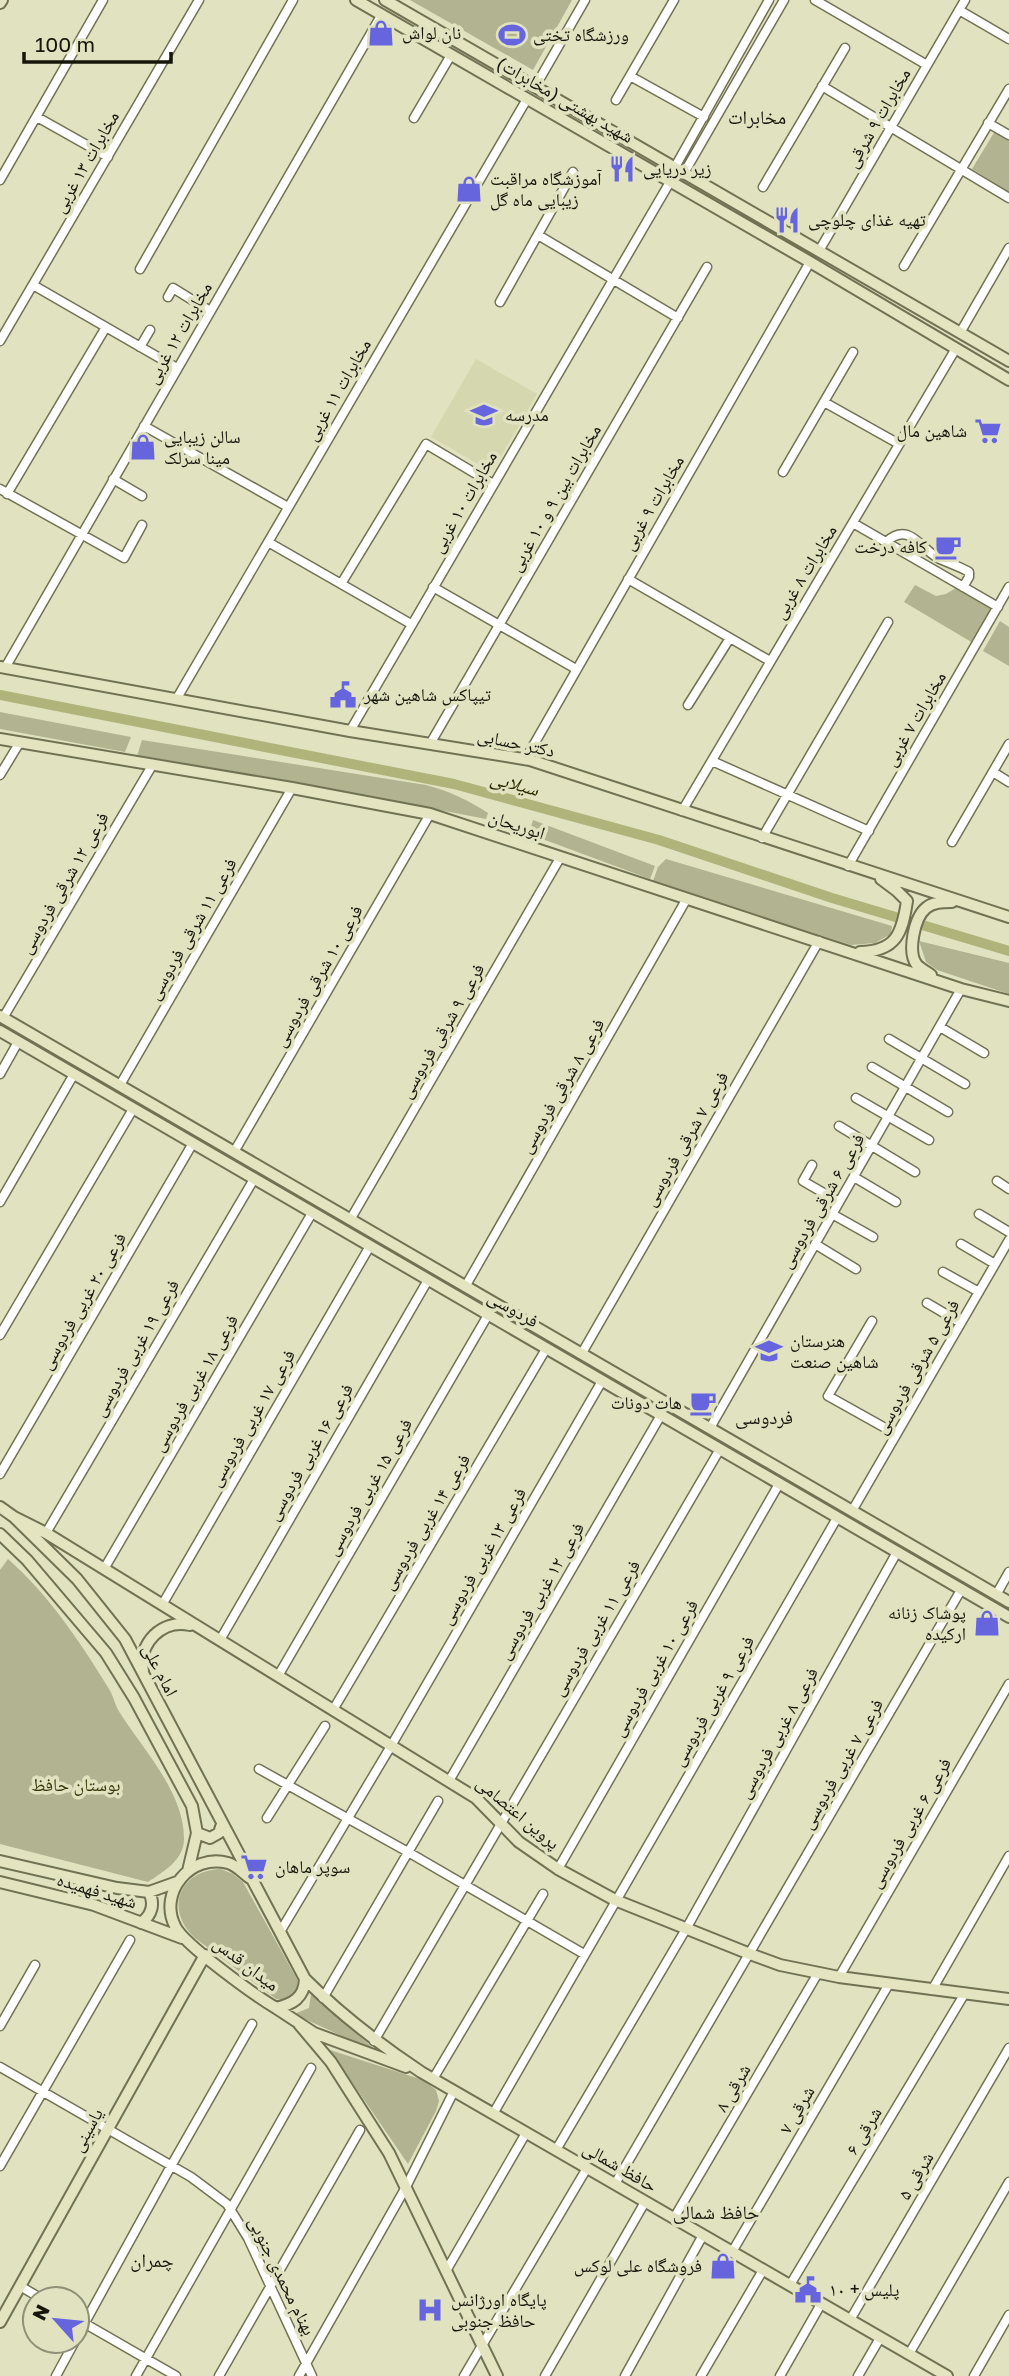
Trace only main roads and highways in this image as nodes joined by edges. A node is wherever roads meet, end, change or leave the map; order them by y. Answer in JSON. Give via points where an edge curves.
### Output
{"nodes":[{"id":1,"x":356,"y":0,"type":"edge"},
{"id":2,"x":388,"y":1,"type":"edge"},
{"id":3,"x":458,"y":43,"type":"junction"},
{"id":4,"x":451,"y":55,"type":"junction"},
{"id":5,"x":793,"y":236,"type":"junction"},
{"id":6,"x":783,"y":246,"type":"junction"},
{"id":7,"x":842,"y":265,"type":"junction"},
{"id":8,"x":834,"y":276,"type":"junction"},
{"id":9,"x":1009,"y":361,"type":"edge"},
{"id":10,"x":1009,"y":380,"type":"edge"},
{"id":11,"x":2,"y":668,"type":"edge"},
{"id":12,"x":0,"y":739,"type":"edge"},
{"id":13,"x":873,"y":874,"type":"junction"},
{"id":14,"x":965,"y":902,"type":"junction"},
{"id":15,"x":1007,"y":913,"type":"edge"},
{"id":16,"x":851,"y":952,"type":"junction"},
{"id":17,"x":940,"y":982,"type":"junction"},
{"id":18,"x":1009,"y":1001,"type":"edge"},
{"id":19,"x":2,"y":1017,"type":"edge"},
{"id":20,"x":0,"y":1031,"type":"edge"},
{"id":21,"x":163,"y":1111,"type":"junction"},
{"id":22,"x":156,"y":1122,"type":"junction"},
{"id":23,"x":0,"y":1507,"type":"edge"},
{"id":24,"x":14,"y":1517,"type":"junction"},
{"id":25,"x":0,"y":1535,"type":"edge"},
{"id":26,"x":933,"y":1558,"type":"junction"},
{"id":27,"x":926,"y":1569,"type":"junction"},
{"id":28,"x":1009,"y":1602,"type":"edge"},
{"id":29,"x":1009,"y":1618,"type":"edge"},
{"id":30,"x":198,"y":1627,"type":"junction"},
{"id":31,"x":144,"y":1677,"type":"junction"},
{"id":32,"x":222,"y":1824,"type":"junction"},
{"id":33,"x":197,"y":1833,"type":"junction"},
{"id":34,"x":0,"y":1861,"type":"edge"},
{"id":35,"x":188,"y":1871,"type":"junction"},
{"id":36,"x":250,"y":1878,"type":"junction"},
{"id":37,"x":0,"y":1882,"type":"edge"},
{"id":38,"x":177,"y":1882,"type":"junction"},
{"id":39,"x":149,"y":1892,"type":"junction"},
{"id":40,"x":141,"y":1923,"type":"junction"},
{"id":41,"x":182,"y":1938,"type":"junction"},
{"id":42,"x":205,"y":1955,"type":"junction"},
{"id":43,"x":304,"y":1979,"type":"junction"},
{"id":44,"x":1009,"y":1998,"type":"edge"},
{"id":45,"x":276,"y":2008,"type":"junction"},
{"id":46,"x":299,"y":2024,"type":"junction"},
{"id":47,"x":421,"y":2072,"type":"junction"},
{"id":48,"x":0,"y":2322,"type":"edge"},
{"id":49,"x":941,"y":2375,"type":"edge"},
{"id":50,"x":497,"y":2376,"type":"edge"}],
"edges":[{"from":1,"to":4,"type":"main road","name":"شهید بهشتی (مخابرات)"},
{"from":2,"to":3,"type":"main road","name":"شهید بهشتی (مخابرات)"},
{"from":3,"to":4,"type":"main road"},
{"from":3,"to":5,"type":"main road","name":"شهید بهشتی (مخابرات)"},
{"from":4,"to":6,"type":"main road","name":"شهید بهشتی (مخابرات)"},
{"from":5,"to":6,"type":"main road"},
{"from":5,"to":7,"type":"main road","name":"شهید بهشتی (مخابرات)"},
{"from":6,"to":8,"type":"main road","name":"شهید بهشتی (مخابرات)"},
{"from":7,"to":8,"type":"main road"},
{"from":7,"to":9,"type":"main road","name":"شهید بهشتی (مخابرات)"},
{"from":8,"to":10,"type":"main road","name":"شهید بهشتی (مخابرات)"},
{"from":11,"to":13,"type":"main road","name":"دکتر حسابی","via":[[525,760]]},
{"from":12,"to":16,"type":"main road","name":"ابوریحان","via":[[430,814]]},
{"from":13,"to":14,"type":"main road","name":"دکتر حسابی"},
{"from":13,"to":16,"type":"main road","via":[[907,901],[889,946]]},
{"from":14,"to":15,"type":"main road","name":"دکتر حسابی"},
{"from":14,"to":17,"type":"main road","via":[[941,902],[921,913],[911,946],[917,965]]},
{"from":16,"to":17,"type":"main road","name":"ابوریحان"},
{"from":17,"to":18,"type":"main road","name":"ابوریحان"},
{"from":19,"to":21,"type":"main road","name":"فردوسی"},
{"from":20,"to":22,"type":"main road","name":"فردوسی"},
{"from":21,"to":22,"type":"main road"},
{"from":21,"to":26,"type":"main road","name":"فردوسی"},
{"from":22,"to":27,"type":"main road","name":"فردوسی"},
{"from":23,"to":24,"type":"main road","name":"امام علی"},
{"from":24,"to":30,"type":"main road","name":"پروین اعتصامی"},
{"from":24,"to":31,"type":"main road","name":"امام علی","via":[[77,1578],[125,1639]]},
{"from":25,"to":33,"type":"main road","name":"امام علی","via":[[106,1653],[192,1806]]},
{"from":26,"to":27,"type":"main road"},
{"from":26,"to":28,"type":"main road","name":"فردوسی"},
{"from":27,"to":29,"type":"main road","name":"فردوسی"},
{"from":30,"to":31,"type":"main road","via":[[180,1623],[157,1632],[144,1653]]},
{"from":30,"to":44,"type":"main road","name":"پروین اعتصامی","via":[[476,1798],[519,1842],[615,1900],[780,1965],[839,1978]]},
{"from":31,"to":32,"type":"main road","name":"امام علی"},
{"from":32,"to":33,"type":"main road","via":[[219,1833],[210,1838]]},
{"from":32,"to":36,"type":"main road","name":"امام علی"},
{"from":33,"to":35,"type":"main road","name":"امام علی"},
{"from":34,"to":39,"type":"main road","name":"شهید فهمیده"},
{"from":35,"to":36,"type":"main road","via":[[216,1861],[230,1863]]},
{"from":35,"to":38,"type":"main road"},
{"from":36,"to":43,"type":"main road","name":"میدان قدس"},
{"from":37,"to":40,"type":"main road","name":"شهید فهمیده","via":[[94,1905]]},
{"from":38,"to":39,"type":"main road","name":"شهید فهمیده"},
{"from":38,"to":41,"type":"main road","via":[[170,1911]]},
{"from":39,"to":40,"type":"main road","via":[[152,1909]]},
{"from":40,"to":41,"type":"main road","name":"شهید فهمیده"},
{"from":41,"to":42,"type":"main road","name":"میدان قدس"},
{"from":42,"to":45,"type":"main road","name":"میدان قدس"},
{"from":42,"to":48,"type":"main road","name":"یاسینی"},
{"from":43,"to":45,"type":"main road","name":"میدان قدس","via":[[298,1999]]},
{"from":43,"to":47,"type":"main road","name":"حافظ شمالی","via":[[374,2041]]},
{"from":45,"to":46,"type":"main road","name":"حافظ شمالی"},
{"from":46,"to":47,"type":"main road","name":"حافظ شمالی"},
{"from":46,"to":50,"type":"main road","via":[[331,2062],[389,2153]]},
{"from":47,"to":49,"type":"main road","name":"حافظ شمالی"}]}
